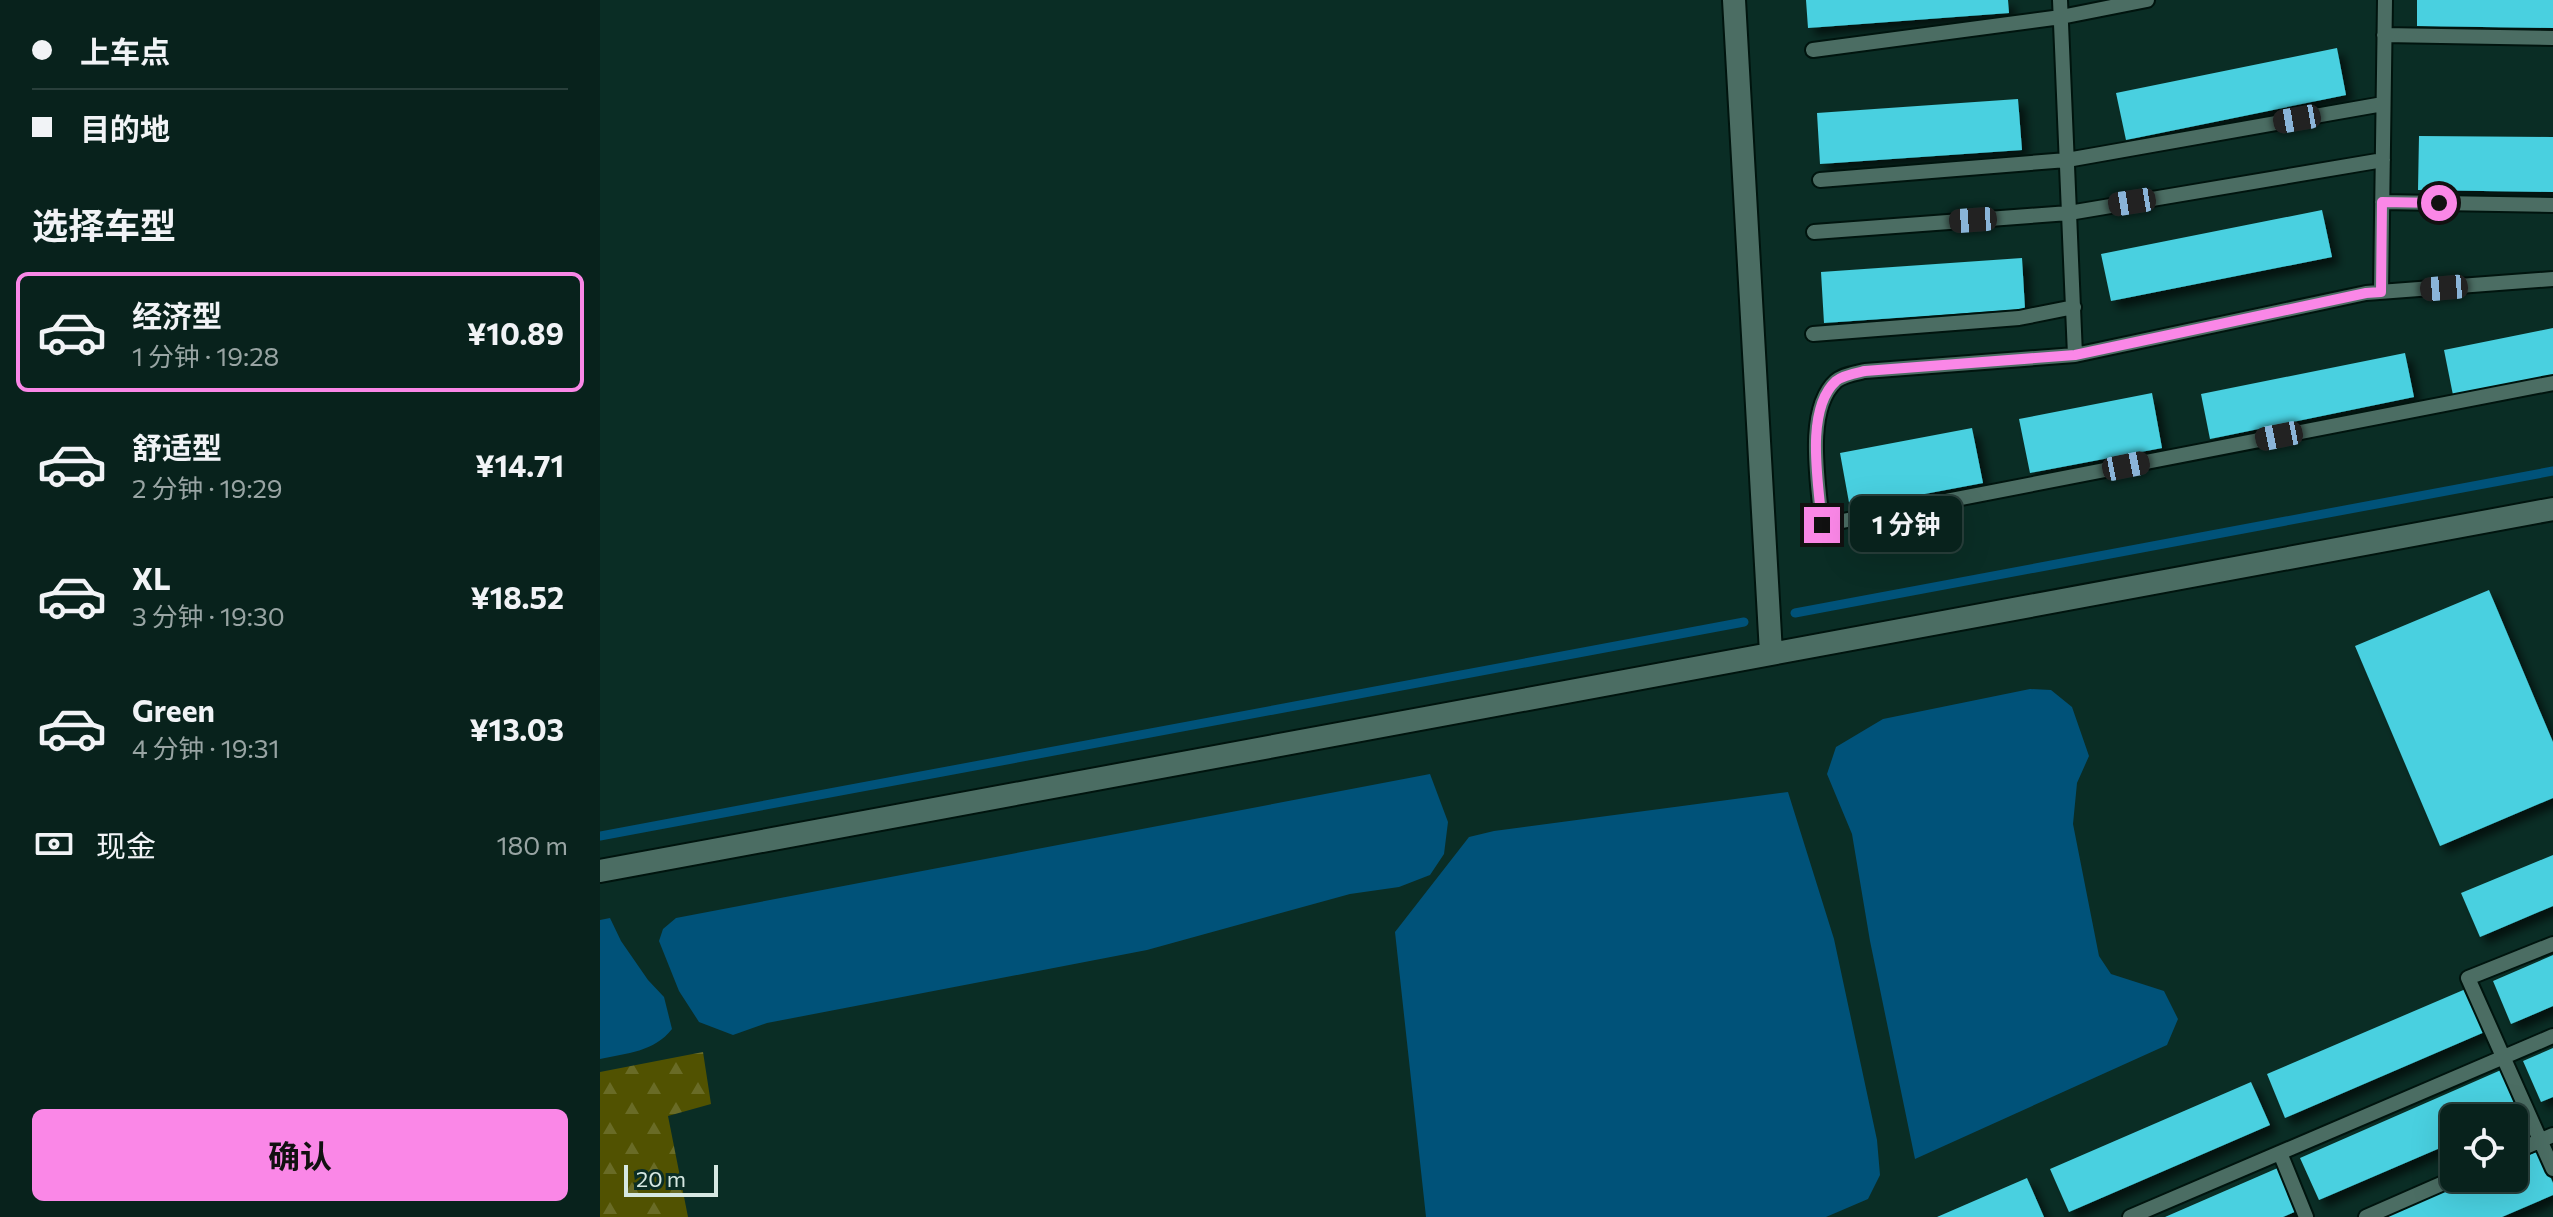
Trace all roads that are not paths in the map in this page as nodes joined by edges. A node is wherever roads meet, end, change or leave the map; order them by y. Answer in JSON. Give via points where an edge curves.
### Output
{"nodes":[{"id":1,"x":1734,"y":0,"type":"edge"},
{"id":2,"x":2060,"y":0,"type":"edge"},
{"id":3,"x":2147,"y":0,"type":"edge"},
{"id":4,"x":2385,"y":0,"type":"edge"},
{"id":5,"x":2061,"y":17,"type":"junction"},
{"id":6,"x":2384,"y":35,"type":"junction"},
{"id":7,"x":2553,"y":38,"type":"edge"},
{"id":8,"x":1813,"y":50,"type":"dead end"},
{"id":9,"x":2383,"y":104,"type":"junction"},
{"id":10,"x":2067,"y":160,"type":"junction"},
{"id":11,"x":2383,"y":160,"type":"junction"},
{"id":12,"x":1820,"y":180,"type":"dead end"},
{"id":13,"x":2382,"y":202,"type":"junction"},
{"id":14,"x":2553,"y":205,"type":"edge"},
{"id":15,"x":2069,"y":213,"type":"junction"},
{"id":16,"x":1814,"y":232,"type":"dead end"},
{"id":17,"x":2553,"y":279,"type":"edge"},
{"id":18,"x":2381,"y":292,"type":"junction"},
{"id":19,"x":2074,"y":307,"type":"junction"},
{"id":20,"x":1813,"y":334,"type":"dead end"},
{"id":21,"x":2075,"y":355,"type":"junction"},
{"id":22,"x":2553,"y":383,"type":"edge"},
{"id":23,"x":2553,"y":509,"type":"edge"},
{"id":24,"x":1771,"y":653,"type":"junction"},
{"id":25,"x":600,"y":871,"type":"edge"},
{"id":26,"x":2553,"y":944,"type":"edge"},
{"id":27,"x":2553,"y":1036,"type":"edge"},
{"id":28,"x":2503,"y":1057,"type":"junction"},
{"id":29,"x":2547,"y":1138,"type":"edge"},
{"id":30,"x":2528,"y":1146,"type":"edge"},
{"id":31,"x":2280,"y":1153,"type":"junction"},
{"id":32,"x":2553,"y":1169,"type":"edge"},
{"id":33,"x":2440,"y":1185,"type":"edge"},
{"id":34,"x":2130,"y":1217,"type":"edge"},
{"id":35,"x":2306,"y":1217,"type":"edge"},
{"id":36,"x":2366,"y":1217,"type":"edge"}],
"edges":[{"from":1,"to":24,"type":"street"},
{"from":2,"to":5,"type":"lane"},
{"from":3,"to":5,"type":"lane"},
{"from":4,"to":6,"type":"lane"},
{"from":5,"to":8,"type":"lane"},
{"from":5,"to":10,"type":"lane"},
{"from":6,"to":7,"type":"lane"},
{"from":6,"to":9,"type":"lane"},
{"from":9,"to":10,"type":"lane"},
{"from":9,"to":11,"type":"lane"},
{"from":10,"to":12,"type":"lane"},
{"from":10,"to":15,"type":"lane"},
{"from":11,"to":13,"type":"lane"},
{"from":11,"to":15,"type":"lane"},
{"from":13,"to":14,"type":"lane"},
{"from":13,"to":18,"type":"lane"},
{"from":15,"to":16,"type":"lane"},
{"from":15,"to":19,"type":"lane"},
{"from":17,"to":18,"type":"lane"},
{"from":18,"to":21,"type":"lane"},
{"from":19,"to":20,"type":"lane","via":[[2019,318]]},
{"from":19,"to":21,"type":"lane"},
{"from":21,"to":22,"type":"lane","via":[[1865,371],[1839,378],[1823,397],[1816,445],[1822,525]]},
{"from":23,"to":24,"type":"street"},
{"from":24,"to":25,"type":"street"},
{"from":26,"to":28,"type":"lane","via":[[2468,978]]},
{"from":27,"to":28,"type":"lane"},
{"from":28,"to":29,"type":"lane"},
{"from":28,"to":31,"type":"lane"},
{"from":29,"to":30,"type":"lane"},
{"from":29,"to":32,"type":"lane"},
{"from":31,"to":34,"type":"lane"},
{"from":31,"to":35,"type":"lane"},
{"from":33,"to":36,"type":"lane"}]}
